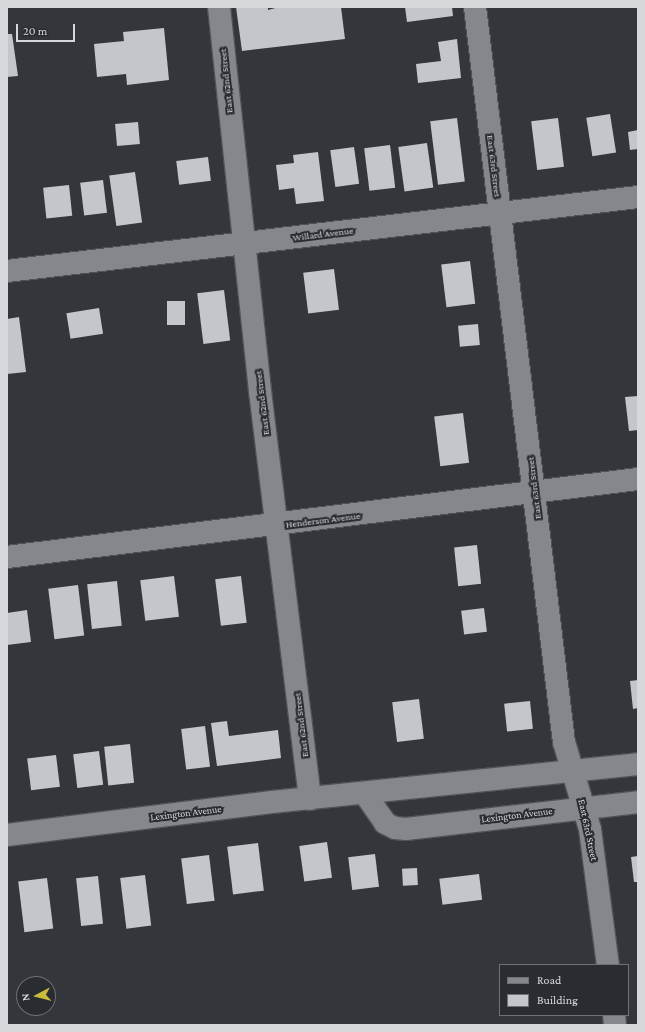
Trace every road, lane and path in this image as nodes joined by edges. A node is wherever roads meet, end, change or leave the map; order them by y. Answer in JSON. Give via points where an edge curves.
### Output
{"nodes":[{"id":1,"x":218,"y":7,"type":"edge"},
{"id":2,"x":475,"y":7,"type":"edge"},
{"id":3,"x":638,"y":197,"type":"edge"},
{"id":4,"x":500,"y":213,"type":"junction"},
{"id":5,"x":245,"y":244,"type":"junction"},
{"id":6,"x":7,"y":271,"type":"edge"},
{"id":7,"x":638,"y":478,"type":"edge"},
{"id":8,"x":535,"y":494,"type":"junction"},
{"id":9,"x":277,"y":526,"type":"junction"},
{"id":10,"x":7,"y":557,"type":"edge"},
{"id":11,"x":638,"y":764,"type":"edge"},
{"id":12,"x":572,"y":772,"type":"junction"},
{"id":13,"x":365,"y":794,"type":"junction"},
{"id":14,"x":310,"y":799,"type":"junction"},
{"id":15,"x":638,"y":802,"type":"edge"},
{"id":16,"x":585,"y":807,"type":"junction"},
{"id":17,"x":7,"y":835,"type":"edge"},
{"id":18,"x":608,"y":964,"type":"edge"}],
"edges":[{"from":1,"to":5,"type":"street","name":"East 62nd Street"},
{"from":2,"to":4,"type":"street","name":"East 63rd Street"},
{"from":3,"to":4,"type":"street","name":"Willard Avenue"},
{"from":4,"to":5,"type":"street","name":"Willard Avenue"},
{"from":4,"to":8,"type":"street","name":"East 63rd Street"},
{"from":5,"to":6,"type":"street","name":"Willard Avenue"},
{"from":5,"to":9,"type":"street","name":"East 62nd Street"},
{"from":7,"to":8,"type":"street","name":"Henderson Avenue"},
{"from":8,"to":9,"type":"street","name":"Henderson Avenue"},
{"from":8,"to":12,"type":"street","name":"East 63rd Street","via":[[564,742]]},
{"from":9,"to":10,"type":"street","name":"Henderson Avenue"},
{"from":9,"to":14,"type":"street","name":"East 62nd Street"},
{"from":11,"to":12,"type":"street","name":"Lexington Avenue"},
{"from":12,"to":13,"type":"street","name":"Lexington Avenue"},
{"from":12,"to":16,"type":"street","name":"East 63rd Street"},
{"from":13,"to":14,"type":"street","name":"Lexington Avenue"},
{"from":13,"to":16,"type":"street","name":"Lexington Avenue","via":[[385,823],[395,828]]},
{"from":14,"to":17,"type":"street","name":"Lexington Avenue"},
{"from":15,"to":16,"type":"street","name":"Lexington Avenue"},
{"from":16,"to":18,"type":"street","name":"East 63rd Street"}]}
